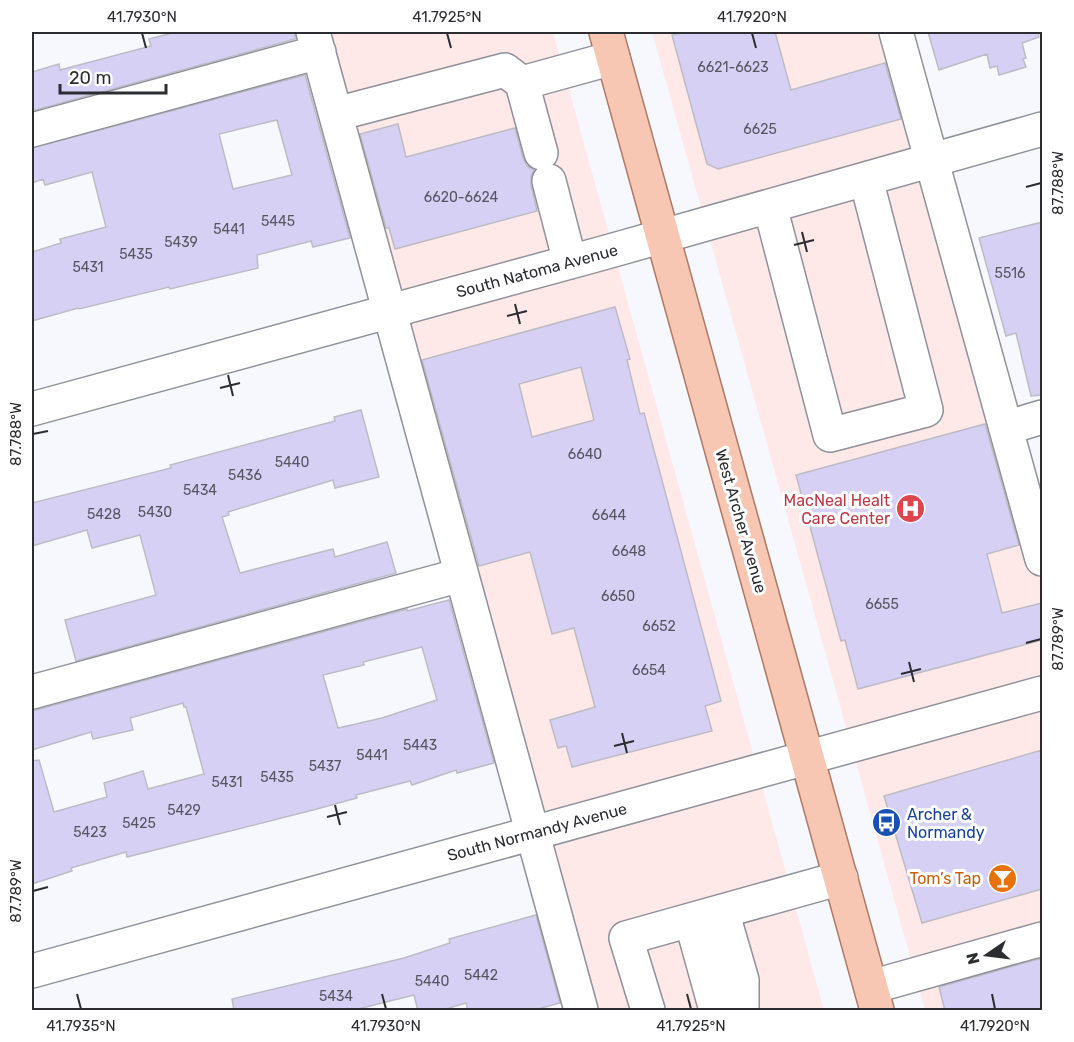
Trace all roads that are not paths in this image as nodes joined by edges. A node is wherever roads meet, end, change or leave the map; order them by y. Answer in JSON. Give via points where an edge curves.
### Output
{"nodes":[{"id":1,"x":896,"y":32,"type":"edge"},
{"id":2,"x":316,"y":42,"type":"edge"},
{"id":3,"x":609,"y":45,"type":"edge"},
{"id":4,"x":522,"y":82,"type":"junction"},
{"id":5,"x":336,"y":114,"type":"junction"},
{"id":6,"x":1042,"y":129,"type":"edge"},
{"id":7,"x":32,"y":130,"type":"edge"},
{"id":8,"x":932,"y":159,"type":"junction"},
{"id":9,"x":866,"y":178,"type":"junction"},
{"id":10,"x":770,"y":206,"type":"junction"},
{"id":11,"x":663,"y":237,"type":"junction"},
{"id":12,"x":570,"y":262,"type":"junction"},
{"id":13,"x":391,"y":311,"type":"junction"},
{"id":14,"x":32,"y":410,"type":"edge"},
{"id":15,"x":1042,"y":417,"type":"edge"},
{"id":16,"x":1006,"y":428,"type":"junction"},
{"id":17,"x":1042,"y":559,"type":"edge"},
{"id":18,"x":461,"y":575,"type":"junction"},
{"id":19,"x":32,"y":692,"type":"edge"},
{"id":20,"x":1042,"y":693,"type":"edge"},
{"id":21,"x":807,"y":758,"type":"junction"},
{"id":22,"x":537,"y":832,"type":"junction"},
{"id":23,"x":841,"y":878,"type":"junction"},
{"id":24,"x":722,"y":911,"type":"junction"},
{"id":25,"x":691,"y":920,"type":"junction"},
{"id":26,"x":1042,"y":939,"type":"edge"},
{"id":27,"x":32,"y":971,"type":"edge"},
{"id":28,"x":874,"y":999,"type":"edge"},
{"id":29,"x":581,"y":1011,"type":"edge"},
{"id":30,"x":648,"y":1011,"type":"edge"},
{"id":31,"x":716,"y":1011,"type":"edge"},
{"id":32,"x":742,"y":1011,"type":"edge"}],
"edges":[{"from":1,"to":8,"type":"street"},
{"from":2,"to":5,"type":"street"},
{"from":2,"to":7,"type":"street"},
{"from":3,"to":4,"type":"street"},
{"from":3,"to":11,"type":"main road","name":"West Archer Avenue"},
{"from":4,"to":5,"type":"street","via":[[505,70]]},
{"from":4,"to":12,"type":"street"},
{"from":5,"to":13,"type":"street"},
{"from":6,"to":8,"type":"street","name":"South Natoma Avenue"},
{"from":8,"to":9,"type":"street","name":"South Natoma Avenue"},
{"from":8,"to":16,"type":"street"},
{"from":9,"to":10,"type":"street","name":"South Natoma Avenue"},
{"from":9,"to":10,"type":"street","via":[[926,410],[830,435]]},
{"from":10,"to":11,"type":"street","name":"South Natoma Avenue"},
{"from":11,"to":12,"type":"street","name":"South Natoma Avenue"},
{"from":11,"to":21,"type":"main road","name":"West Archer Avenue"},
{"from":12,"to":13,"type":"street","name":"South Natoma Avenue"},
{"from":13,"to":14,"type":"street","name":"South Natoma Avenue"},
{"from":13,"to":18,"type":"street"},
{"from":15,"to":16,"type":"street"},
{"from":16,"to":17,"type":"street"},
{"from":18,"to":19,"type":"street"},
{"from":18,"to":22,"type":"street"},
{"from":20,"to":21,"type":"street","name":"South Normandy Avenue"},
{"from":21,"to":22,"type":"street","name":"South Normandy Avenue"},
{"from":21,"to":23,"type":"main road","name":"West Archer Avenue"},
{"from":22,"to":27,"type":"street","name":"South Normandy Avenue"},
{"from":22,"to":29,"type":"street"},
{"from":23,"to":24,"type":"street"},
{"from":23,"to":28,"type":"main road","name":"West Archer Avenue"},
{"from":24,"to":25,"type":"street"},
{"from":24,"to":32,"type":"street","via":[[742,980]]},
{"from":25,"to":30,"type":"street","via":[[626,938]]},
{"from":25,"to":31,"type":"street"},
{"from":26,"to":28,"type":"street"}]}
